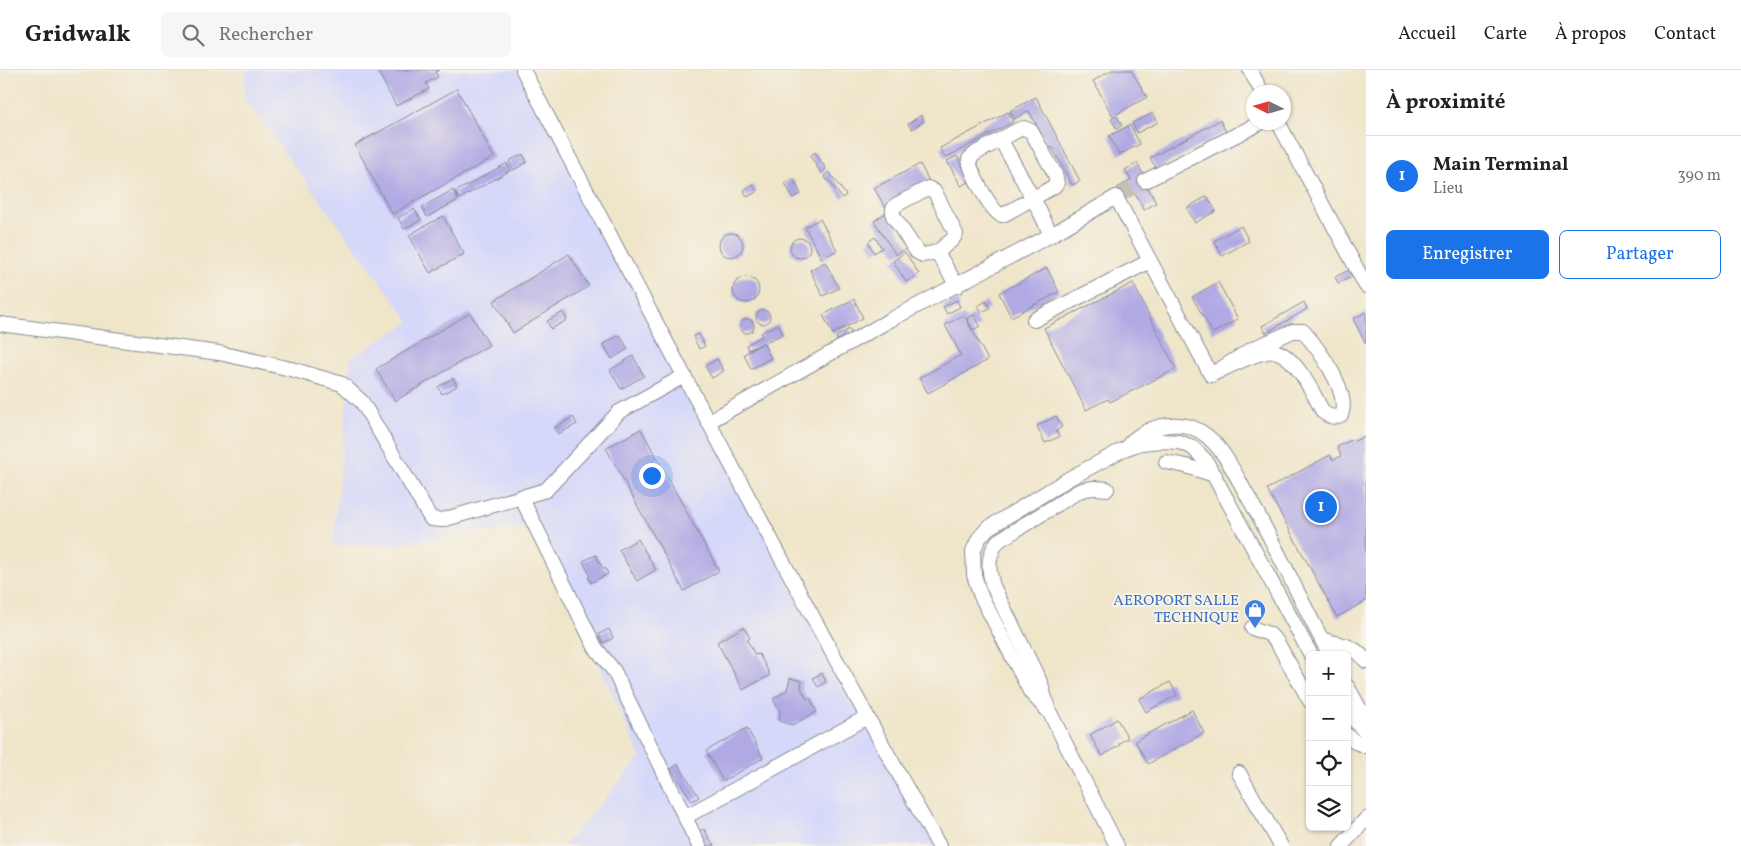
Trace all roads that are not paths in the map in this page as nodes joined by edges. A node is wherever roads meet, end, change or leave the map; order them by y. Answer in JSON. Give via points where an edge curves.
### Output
{"nodes":[{"id":1,"x":523,"y":70,"type":"edge"},
{"id":2,"x":1250,"y":70,"type":"edge"},
{"id":3,"x":1258,"y":85,"type":"edge"},
{"id":4,"x":1246,"y":130,"type":"edge"},
{"id":5,"x":1282,"y":130,"type":"edge"},
{"id":6,"x":1001,"y":140,"type":"junction"},
{"id":7,"x":1145,"y":181,"type":"tunnel mouth"},
{"id":8,"x":1033,"y":198,"type":"junction"},
{"id":9,"x":1051,"y":235,"type":"junction"},
{"id":10,"x":937,"y":252,"type":"junction"},
{"id":11,"x":1150,"y":261,"type":"junction"},
{"id":12,"x":957,"y":286,"type":"junction"},
{"id":13,"x":1366,"y":286,"type":"edge"},
{"id":14,"x":1034,"y":320,"type":"dead end"},
{"id":15,"x":0,"y":324,"type":"edge"},
{"id":16,"x":1211,"y":375,"type":"junction"},
{"id":17,"x":684,"y":376,"type":"junction"},
{"id":18,"x":708,"y":422,"type":"junction"},
{"id":19,"x":1124,"y":449,"type":"junction"},
{"id":20,"x":1166,"y":462,"type":"dead end"},
{"id":21,"x":1215,"y":476,"type":"junction"},
{"id":22,"x":1109,"y":486,"type":"dead end"},
{"id":23,"x":522,"y":497,"type":"junction"},
{"id":24,"x":1322,"y":639,"type":"junction"},
{"id":25,"x":1309,"y":651,"type":"edge"},
{"id":26,"x":1328,"y":651,"type":"edge"},
{"id":27,"x":1366,"y":660,"type":"edge"},
{"id":28,"x":1306,"y":684,"type":"edge"},
{"id":29,"x":1351,"y":693,"type":"edge"},
{"id":30,"x":1306,"y":694,"type":"edge"},
{"id":31,"x":1050,"y":714,"type":"junction"},
{"id":32,"x":866,"y":717,"type":"junction"},
{"id":33,"x":1351,"y":717,"type":"edge"},
{"id":34,"x":1366,"y":720,"type":"edge"},
{"id":35,"x":1366,"y":734,"type":"edge"},
{"id":36,"x":1351,"y":738,"type":"edge"},
{"id":37,"x":1366,"y":746,"type":"edge"},
{"id":38,"x":1239,"y":773,"type":"dead end"},
{"id":39,"x":685,"y":817,"type":"junction"},
{"id":40,"x":1366,"y":819,"type":"edge"},
{"id":41,"x":699,"y":846,"type":"edge"},
{"id":42,"x":939,"y":846,"type":"edge"},
{"id":43,"x":1117,"y":846,"type":"edge"},
{"id":44,"x":1281,"y":846,"type":"edge"},
{"id":45,"x":1341,"y":846,"type":"edge"}],
"edges":[{"from":1,"to":17,"type":"street"},
{"from":2,"to":3,"type":"street"},
{"from":4,"to":7,"type":"street"},
{"from":5,"to":13,"type":"street"},
{"from":6,"to":8,"type":"street"},
{"from":6,"to":8,"type":"street","via":[[1024,128],[1031,131],[1055,174],[1057,183]]},
{"from":6,"to":8,"type":"street","via":[[970,159],[992,208],[1001,215]]},
{"from":8,"to":9,"type":"street"},
{"from":9,"to":11,"type":"street","via":[[1118,196]]},
{"from":9,"to":12,"type":"street"},
{"from":10,"to":10,"type":"street","via":[[923,255],[917,252],[893,216],[896,205],[928,188],[935,192],[956,234]]},
{"from":10,"to":12,"type":"street"},
{"from":11,"to":14,"type":"street"},
{"from":11,"to":16,"type":"street"},
{"from":12,"to":18,"type":"street"},
{"from":15,"to":23,"type":"street","via":[[219,353],[342,384],[362,402],[431,519],[442,520]]},
{"from":16,"to":16,"type":"street","via":[[1244,353],[1281,335],[1304,331],[1331,372],[1344,409],[1336,418],[1323,412],[1292,361],[1277,352],[1264,352]]},
{"from":17,"to":18,"type":"street"},
{"from":17,"to":23,"type":"street","via":[[619,412],[546,490]]},
{"from":18,"to":32,"type":"street"},
{"from":19,"to":21,"type":"street","via":[[1141,443],[1178,442],[1192,447],[1206,460]]},
{"from":19,"to":24,"type":"street","via":[[1137,436],[1159,426],[1187,426],[1205,434],[1222,452],[1270,536]]},
{"from":19,"to":31,"type":"street","via":[[988,528],[973,551],[974,575],[980,594],[1032,693]]},
{"from":20,"to":21,"type":"street"},
{"from":21,"to":25,"type":"street"},
{"from":22,"to":31,"type":"street","via":[[1079,491],[998,541],[988,560],[993,586],[1040,684]]},
{"from":23,"to":39,"type":"street","via":[[595,647],[614,671]]},
{"from":24,"to":26,"type":"street"},
{"from":24,"to":27,"type":"street","via":[[1350,646]]},
{"from":28,"to":30,"type":"street","via":[[1273,630],[1252,626],[1277,642]]},
{"from":29,"to":34,"type":"street"},
{"from":31,"to":43,"type":"street"},
{"from":32,"to":39,"type":"street"},
{"from":32,"to":42,"type":"street"},
{"from":33,"to":35,"type":"street"},
{"from":36,"to":37,"type":"street"},
{"from":38,"to":44,"type":"street"},
{"from":39,"to":41,"type":"street"},
{"from":40,"to":45,"type":"street"}]}
